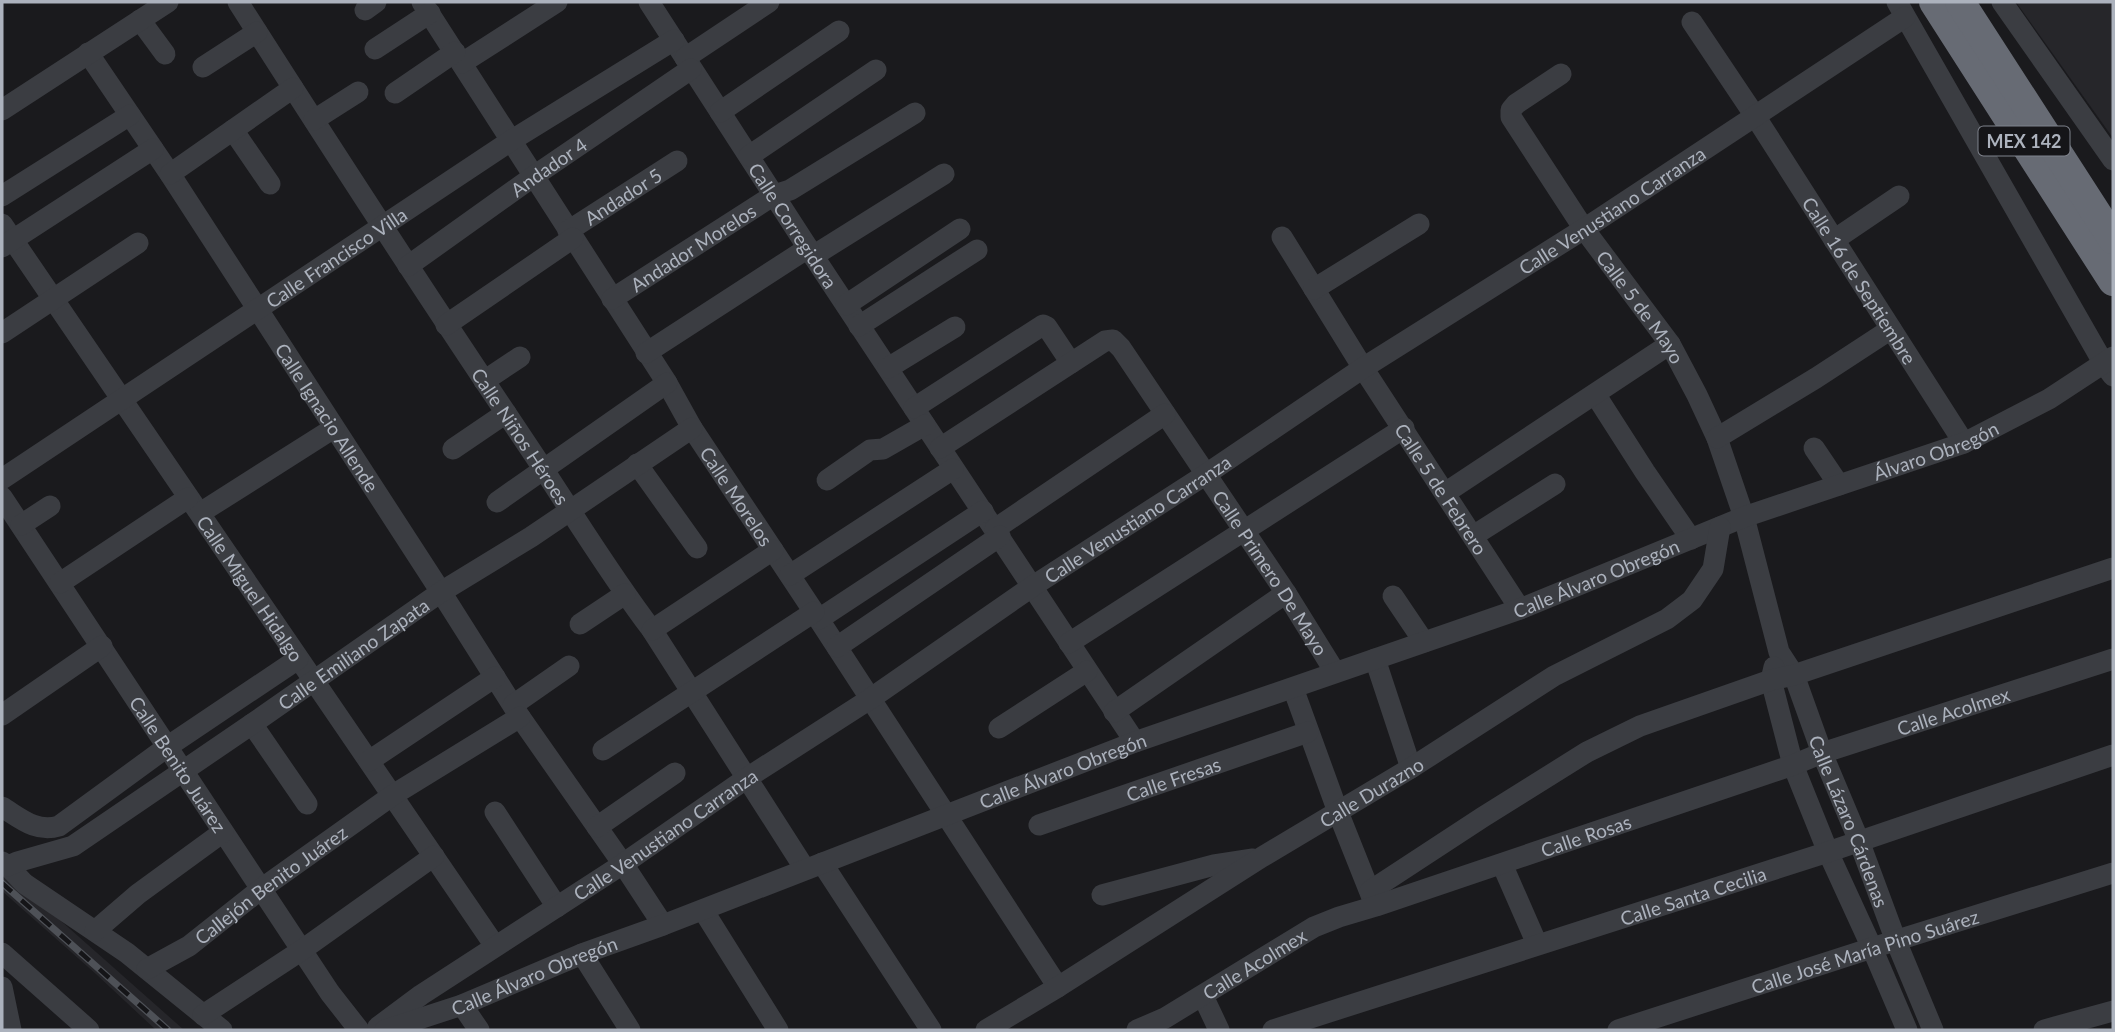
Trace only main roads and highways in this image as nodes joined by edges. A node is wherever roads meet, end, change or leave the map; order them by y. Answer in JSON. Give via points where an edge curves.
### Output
{"nodes":[{"id":1,"x":1934,"y":2,"type":"edge"},
{"id":2,"x":1960,"y":2,"type":"edge"},
{"id":3,"x":2113,"y":239,"type":"edge"},
{"id":4,"x":2113,"y":281,"type":"edge"}],
"edges":[{"from":1,"to":4,"type":"highway","number":"MEX 142"},
{"from":2,"to":3,"type":"highway","number":"MEX 142"}]}
